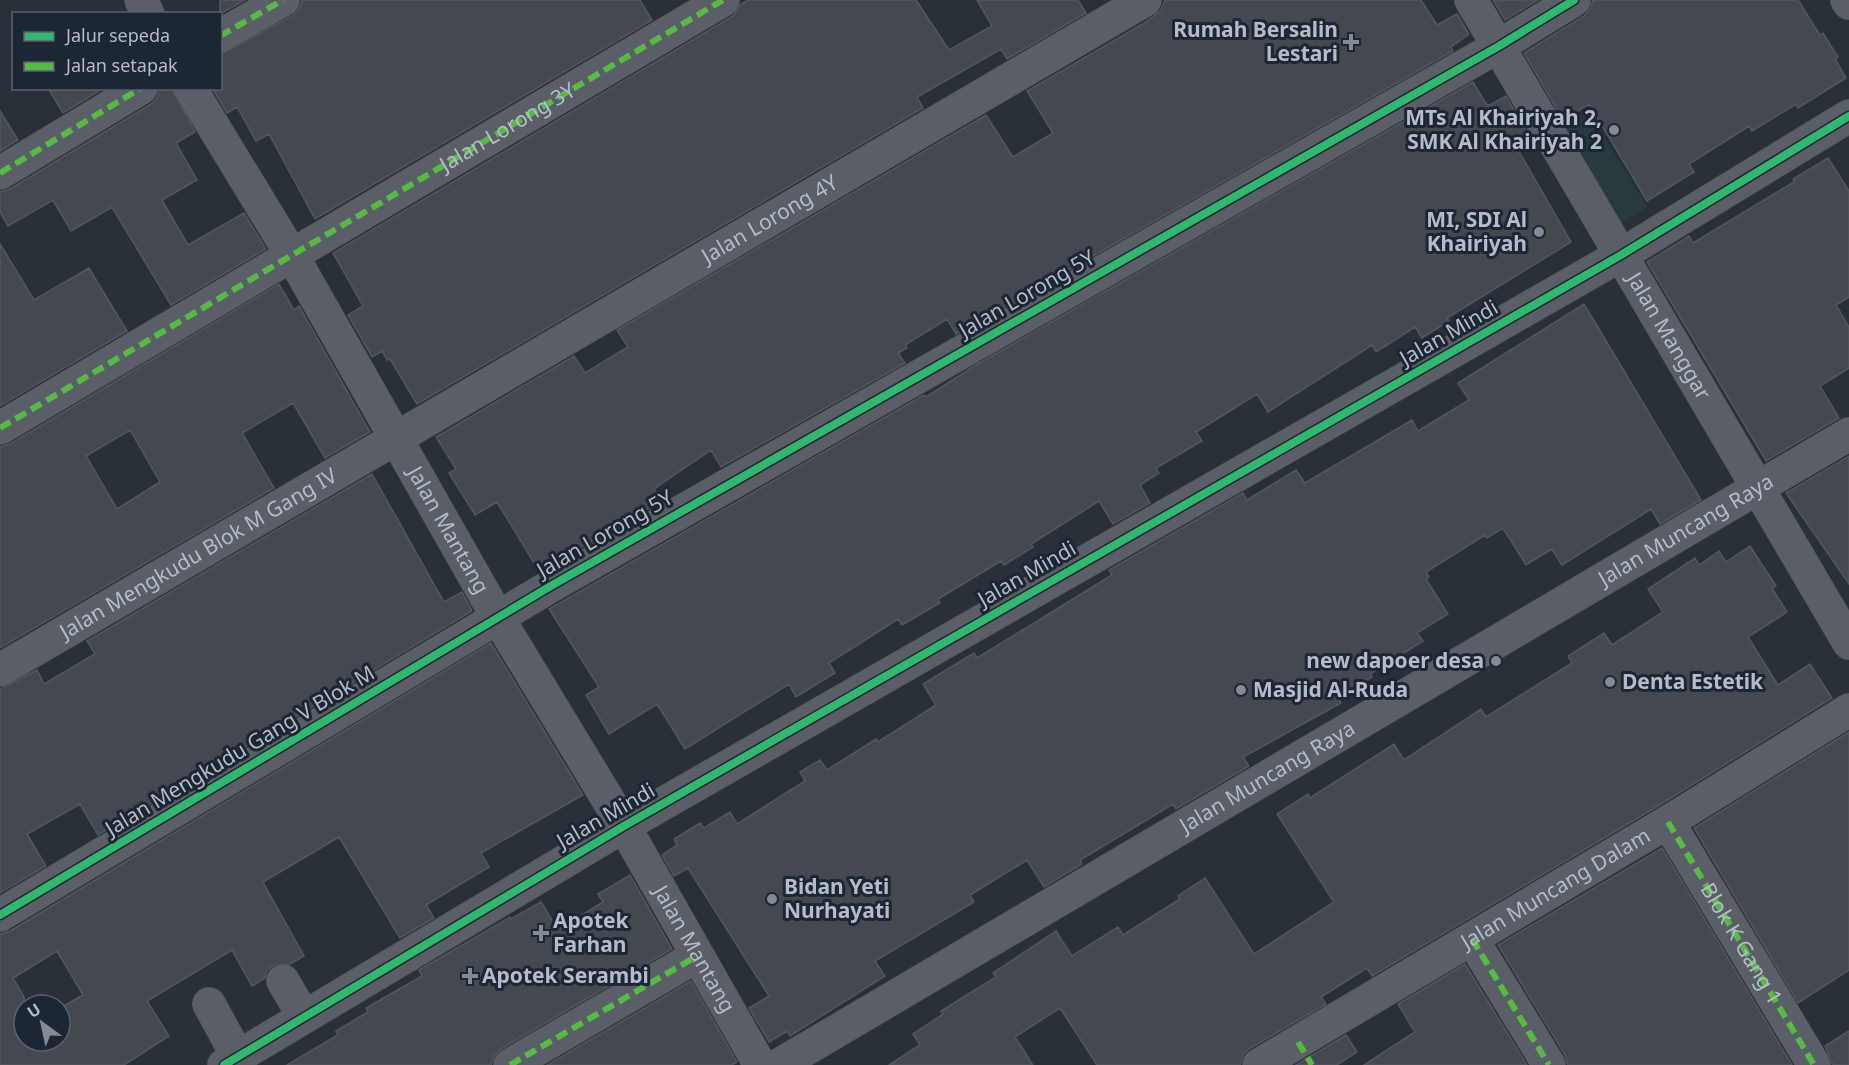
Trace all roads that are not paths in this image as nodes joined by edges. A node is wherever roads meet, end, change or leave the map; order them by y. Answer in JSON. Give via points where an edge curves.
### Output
{"nodes":[{"id":1,"x":283,"y":0,"type":"edge"},
{"id":2,"x":723,"y":0,"type":"edge"},
{"id":3,"x":1145,"y":0,"type":"edge"},
{"id":4,"x":1471,"y":0,"type":"edge"},
{"id":5,"x":1574,"y":0,"type":"edge"},
{"id":6,"x":222,"y":35,"type":"edge"},
{"id":7,"x":1499,"y":46,"type":"junction"},
{"id":8,"x":138,"y":90,"type":"edge"},
{"id":9,"x":191,"y":90,"type":"edge"},
{"id":10,"x":1849,"y":116,"type":"edge"},
{"id":11,"x":0,"y":173,"type":"edge"},
{"id":12,"x":1622,"y":255,"type":"junction"},
{"id":13,"x":293,"y":257,"type":"junction"},
{"id":14,"x":0,"y":428,"type":"edge"},
{"id":15,"x":1849,"y":434,"type":"edge"},
{"id":16,"x":397,"y":439,"type":"junction"},
{"id":17,"x":1759,"y":488,"type":"junction"},
{"id":18,"x":498,"y":618,"type":"junction"},
{"id":19,"x":1849,"y":643,"type":"edge"},
{"id":20,"x":0,"y":670,"type":"edge"},
{"id":21,"x":1849,"y":710,"type":"edge"},
{"id":22,"x":1668,"y":822,"type":"junction"},
{"id":23,"x":624,"y":826,"type":"junction"},
{"id":24,"x":0,"y":915,"type":"edge"},
{"id":25,"x":1472,"y":939,"type":"junction"},
{"id":26,"x":697,"y":956,"type":"junction"},
{"id":27,"x":283,"y":981,"type":"dead end"},
{"id":28,"x":209,"y":1004,"type":"dead end"},
{"id":29,"x":304,"y":1017,"type":"junction"},
{"id":30,"x":1305,"y":1053,"type":"edge"},
{"id":31,"x":231,"y":1061,"type":"edge"},
{"id":32,"x":510,"y":1065,"type":"edge"},
{"id":33,"x":760,"y":1065,"type":"edge"},
{"id":34,"x":779,"y":1065,"type":"edge"},
{"id":35,"x":1259,"y":1065,"type":"edge"},
{"id":36,"x":1549,"y":1065,"type":"edge"},
{"id":37,"x":1814,"y":1065,"type":"edge"}],
"edges":[{"from":1,"to":6,"type":"street"},
{"from":2,"to":13,"type":"street","name":"Jalan Lorong 3Y"},
{"from":3,"to":16,"type":"street","name":"Jalan Lorong 4Y"},
{"from":4,"to":7,"type":"street","name":"Jalan Manggar"},
{"from":5,"to":7,"type":"street","name":"Jalan Lorong 5Y"},
{"from":7,"to":12,"type":"street","name":"Jalan Manggar"},
{"from":7,"to":18,"type":"street","name":"Jalan Lorong 5Y"},
{"from":8,"to":11,"type":"street"},
{"from":9,"to":13,"type":"street","name":"Jalan Mantang"},
{"from":10,"to":12,"type":"street","name":"Jalan Mindi"},
{"from":12,"to":17,"type":"street","name":"Jalan Manggar"},
{"from":12,"to":23,"type":"street","name":"Jalan Mindi"},
{"from":13,"to":14,"type":"street","name":"Jalan Lorong 3Y"},
{"from":13,"to":16,"type":"street","name":"Jalan Mantang"},
{"from":15,"to":17,"type":"street","name":"Jalan Muncang Raya"},
{"from":16,"to":18,"type":"street","name":"Jalan Mantang"},
{"from":16,"to":20,"type":"street","name":"Jalan Mengkudu Blok M Gang IV"},
{"from":17,"to":19,"type":"street","name":"Jalan Manggar"},
{"from":17,"to":34,"type":"street","name":"Jalan Muncang Raya"},
{"from":18,"to":23,"type":"street","name":"Jalan Mantang"},
{"from":18,"to":24,"type":"street","name":"Jalan Mengkudu Gang V Blok M"},
{"from":21,"to":22,"type":"street","name":"Jalan Muncang Dalam"},
{"from":22,"to":25,"type":"street","name":"Jalan Muncang Dalam"},
{"from":22,"to":37,"type":"street","name":"Blok K Gang 1"},
{"from":23,"to":26,"type":"street","name":"Jalan Mantang"},
{"from":23,"to":29,"type":"street","name":"Jalan Mindi"},
{"from":25,"to":30,"type":"street","name":"Jalan Muncang Dalam"},
{"from":25,"to":36,"type":"street"},
{"from":26,"to":32,"type":"street"},
{"from":26,"to":33,"type":"street","name":"Jalan Mantang"},
{"from":27,"to":29,"type":"street"},
{"from":28,"to":31,"type":"street"},
{"from":29,"to":31,"type":"street","name":"Jalan Mindi"},
{"from":30,"to":35,"type":"street","name":"Jalan Muncang Dalam"}]}
